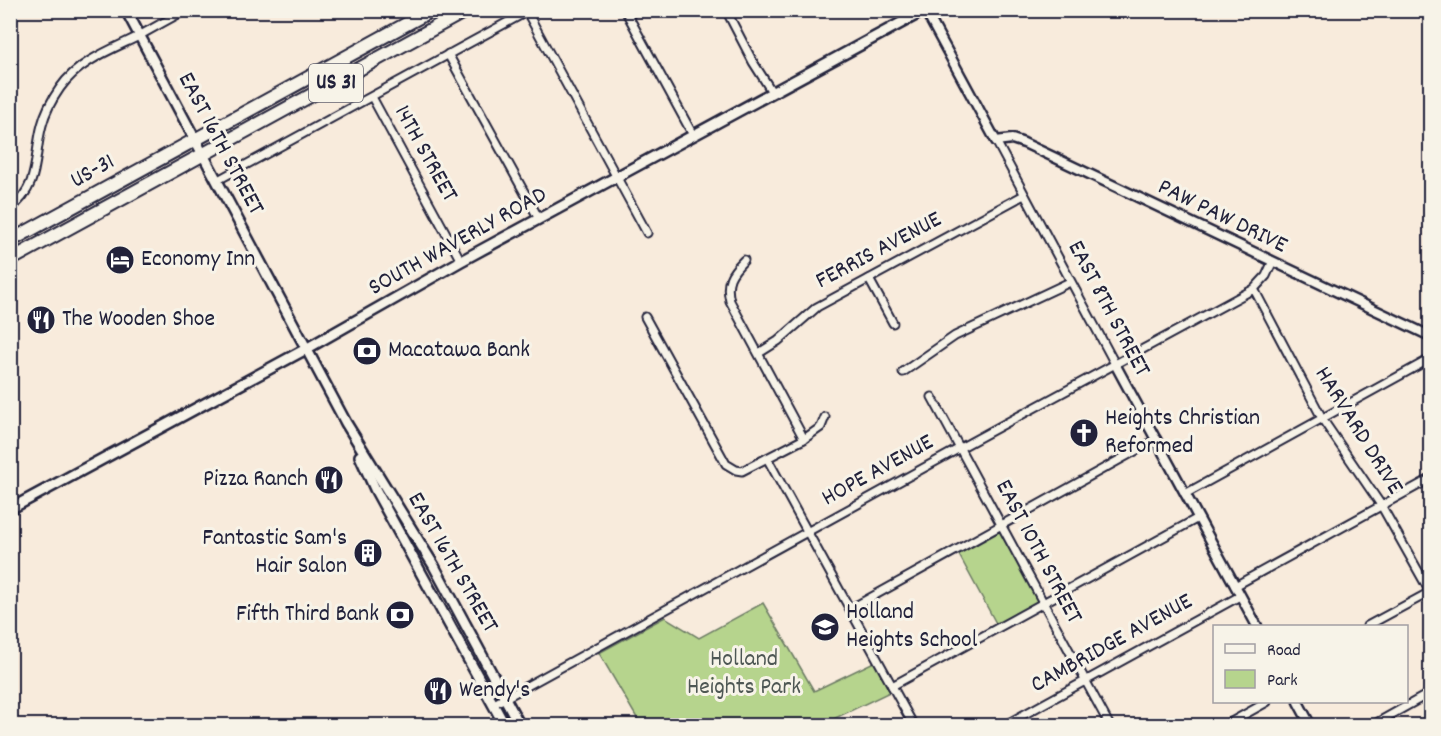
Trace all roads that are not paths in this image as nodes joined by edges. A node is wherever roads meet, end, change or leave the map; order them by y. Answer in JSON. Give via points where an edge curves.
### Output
{"nodes":[{"id":1,"x":126,"y":10,"type":"edge"},
{"id":2,"x":186,"y":10,"type":"edge"},
{"id":3,"x":432,"y":10,"type":"edge"},
{"id":4,"x":467,"y":10,"type":"edge"},
{"id":5,"x":625,"y":10,"type":"edge"},
{"id":6,"x":726,"y":10,"type":"edge"},
{"id":7,"x":925,"y":10,"type":"edge"},
{"id":8,"x":529,"y":11,"type":"edge"},
{"id":9,"x":139,"y":35,"type":"junction"},
{"id":10,"x":448,"y":54,"type":"junction"},
{"id":11,"x":347,"y":57,"type":"junction"},
{"id":12,"x":355,"y":72,"type":"junction"},
{"id":13,"x":772,"y":92,"type":"junction"},
{"id":14,"x":372,"y":97,"type":"junction"},
{"id":15,"x":693,"y":135,"type":"junction"},
{"id":16,"x":195,"y":140,"type":"junction"},
{"id":17,"x":996,"y":141,"type":"junction"},
{"id":18,"x":203,"y":154,"type":"junction"},
{"id":19,"x":616,"y":177,"type":"junction"},
{"id":20,"x":218,"y":180,"type":"junction"},
{"id":21,"x":1024,"y":195,"type":"junction"},
{"id":22,"x":10,"y":209,"type":"edge"},
{"id":23,"x":539,"y":219,"type":"junction"},
{"id":24,"x":41,"y":224,"type":"junction"},
{"id":25,"x":647,"y":233,"type":"dead end"},
{"id":26,"x":10,"y":240,"type":"edge"},
{"id":27,"x":40,"y":244,"type":"junction"},
{"id":28,"x":10,"y":260,"type":"edge"},
{"id":29,"x":744,"y":260,"type":"dead end"},
{"id":30,"x":461,"y":261,"type":"junction"},
{"id":31,"x":1272,"y":263,"type":"junction"},
{"id":32,"x":869,"y":279,"type":"junction"},
{"id":33,"x":1070,"y":282,"type":"junction"},
{"id":34,"x":1254,"y":289,"type":"junction"},
{"id":35,"x":645,"y":317,"type":"dead end"},
{"id":36,"x":893,"y":323,"type":"dead end"},
{"id":37,"x":1431,"y":336,"type":"edge"},
{"id":38,"x":306,"y":349,"type":"junction"},
{"id":39,"x":759,"y":352,"type":"junction"},
{"id":40,"x":1431,"y":359,"type":"edge"},
{"id":41,"x":1115,"y":364,"type":"junction"},
{"id":42,"x":903,"y":372,"type":"dead end"},
{"id":43,"x":932,"y":397,"type":"dead end"},
{"id":44,"x":825,"y":417,"type":"dead end"},
{"id":45,"x":1323,"y":420,"type":"junction"},
{"id":46,"x":346,"y":423,"type":"junction"},
{"id":47,"x":804,"y":439,"type":"junction"},
{"id":48,"x":1157,"y":439,"type":"junction"},
{"id":49,"x":960,"y":448,"type":"junction"},
{"id":50,"x":767,"y":458,"type":"junction"},
{"id":51,"x":1431,"y":479,"type":"edge"},
{"id":52,"x":1185,"y":494,"type":"junction"},
{"id":53,"x":1381,"y":505,"type":"junction"},
{"id":54,"x":10,"y":509,"type":"edge"},
{"id":55,"x":1198,"y":518,"type":"junction"},
{"id":56,"x":1002,"y":525,"type":"junction"},
{"id":57,"x":808,"y":532,"type":"junction"},
{"id":58,"x":1235,"y":586,"type":"junction"},
{"id":59,"x":1430,"y":592,"type":"edge"},
{"id":60,"x":1240,"y":596,"type":"junction"},
{"id":61,"x":1043,"y":603,"type":"junction"},
{"id":62,"x":850,"y":609,"type":"junction"},
{"id":63,"x":1256,"y":625,"type":"edge"},
{"id":64,"x":1372,"y":625,"type":"edge"},
{"id":65,"x":1086,"y":680,"type":"junction"},
{"id":66,"x":892,"y":686,"type":"junction"},
{"id":67,"x":1431,"y":693,"type":"edge"},
{"id":68,"x":506,"y":698,"type":"junction"},
{"id":69,"x":1265,"y":703,"type":"edge"},
{"id":70,"x":1299,"y":703,"type":"edge"},
{"id":71,"x":494,"y":704,"type":"junction"},
{"id":72,"x":505,"y":726,"type":"edge"},
{"id":73,"x":520,"y":726,"type":"edge"},
{"id":74,"x":914,"y":726,"type":"edge"},
{"id":75,"x":1003,"y":726,"type":"edge"},
{"id":76,"x":1110,"y":726,"type":"edge"},
{"id":77,"x":1224,"y":726,"type":"edge"},
{"id":78,"x":1311,"y":726,"type":"edge"},
{"id":79,"x":1371,"y":726,"type":"edge"}],
"edges":[{"from":1,"to":9,"type":"main road","name":"EAST 16TH STREET"},
{"from":2,"to":9,"type":"street"},
{"from":3,"to":11,"type":"highway","number":"US 31"},
{"from":4,"to":12,"type":"highway","number":"US 31"},
{"from":5,"to":15,"type":"street"},
{"from":6,"to":13,"type":"street"},
{"from":7,"to":13,"type":"main road","name":"SOUTH WAVERLY ROAD"},
{"from":7,"to":17,"type":"street","name":"EAST 8TH STREET"},
{"from":8,"to":10,"type":"street"},
{"from":8,"to":19,"type":"street"},
{"from":9,"to":16,"type":"main road","name":"EAST 16TH STREET"},
{"from":9,"to":22,"type":"street","via":[[85,64],[61,87],[42,125],[31,183]]},
{"from":10,"to":14,"type":"street"},
{"from":10,"to":23,"type":"street"},
{"from":11,"to":12,"type":"highway"},
{"from":11,"to":16,"type":"highway","number":"US 31"},
{"from":12,"to":18,"type":"highway","number":"US 31"},
{"from":13,"to":15,"type":"main road","name":"SOUTH WAVERLY ROAD"},
{"from":14,"to":20,"type":"street"},
{"from":14,"to":30,"type":"street","name":"14TH STREET"},
{"from":15,"to":19,"type":"main road","name":"SOUTH WAVERLY ROAD"},
{"from":16,"to":18,"type":"main road","name":"EAST 16TH STREET"},
{"from":16,"to":24,"type":"highway","name":"US-31","number":"US 31"},
{"from":17,"to":21,"type":"street","name":"EAST 8TH STREET"},
{"from":17,"to":31,"type":"street","name":"PAW PAW DRIVE","via":[[1012,139],[1024,143]]},
{"from":18,"to":20,"type":"main road","name":"EAST 16TH STREET"},
{"from":18,"to":27,"type":"highway","number":"US 31"},
{"from":19,"to":23,"type":"main road","name":"SOUTH WAVERLY ROAD"},
{"from":19,"to":25,"type":"street"},
{"from":20,"to":38,"type":"main road","name":"EAST 16TH STREET"},
{"from":21,"to":32,"type":"street","name":"FERRIS AVENUE"},
{"from":21,"to":33,"type":"street","name":"EAST 8TH STREET"},
{"from":23,"to":30,"type":"main road","name":"SOUTH WAVERLY ROAD"},
{"from":24,"to":26,"type":"highway","name":"US-31","number":"US 31"},
{"from":24,"to":27,"type":"highway","via":[[37,236]]},
{"from":27,"to":28,"type":"highway","number":"US 31"},
{"from":29,"to":39,"type":"street","via":[[731,274],[727,292]]},
{"from":30,"to":38,"type":"main road","name":"SOUTH WAVERLY ROAD"},
{"from":31,"to":34,"type":"street","name":"HOPE AVENUE","via":[[1263,282]]},
{"from":31,"to":37,"type":"street","name":"PAW PAW DRIVE"},
{"from":32,"to":36,"type":"street"},
{"from":32,"to":39,"type":"street","name":"FERRIS AVENUE","via":[[817,307]]},
{"from":33,"to":41,"type":"street","name":"EAST 8TH STREET"},
{"from":33,"to":42,"type":"street","via":[[955,336]]},
{"from":34,"to":41,"type":"street","name":"HOPE AVENUE"},
{"from":34,"to":45,"type":"street","name":"HARVARD DRIVE"},
{"from":35,"to":50,"type":"street","via":[[726,464],[742,471]]},
{"from":38,"to":46,"type":"main road","name":"EAST 16TH STREET"},
{"from":38,"to":54,"type":"main road","name":"SOUTH WAVERLY ROAD"},
{"from":39,"to":47,"type":"street"},
{"from":40,"to":45,"type":"street"},
{"from":41,"to":48,"type":"street","name":"EAST 8TH STREET"},
{"from":41,"to":49,"type":"street","name":"HOPE AVENUE"},
{"from":43,"to":49,"type":"street","name":"EAST 10TH STREET"},
{"from":44,"to":47,"type":"street","via":[[821,427]]},
{"from":45,"to":52,"type":"street"},
{"from":45,"to":53,"type":"street","name":"HARVARD DRIVE"},
{"from":46,"to":68,"type":"main road","name":"EAST 16TH STREET","via":[[435,566]]},
{"from":46,"to":71,"type":"main road","name":"EAST 16TH STREET","via":[[375,489]]},
{"from":47,"to":50,"type":"street"},
{"from":48,"to":52,"type":"street","name":"EAST 8TH STREET"},
{"from":48,"to":56,"type":"street"},
{"from":49,"to":56,"type":"street","name":"EAST 10TH STREET"},
{"from":49,"to":57,"type":"street","name":"HOPE AVENUE"},
{"from":50,"to":57,"type":"street"},
{"from":51,"to":53,"type":"street"},
{"from":52,"to":55,"type":"street","name":"EAST 8TH STREET"},
{"from":53,"to":58,"type":"street"},
{"from":53,"to":59,"type":"street","name":"HARVARD DRIVE"},
{"from":55,"to":58,"type":"street","name":"EAST 8TH STREET"},
{"from":55,"to":61,"type":"street"},
{"from":56,"to":61,"type":"street","name":"EAST 10TH STREET"},
{"from":56,"to":62,"type":"street"},
{"from":57,"to":62,"type":"street"},
{"from":57,"to":68,"type":"street","name":"HOPE AVENUE"},
{"from":58,"to":60,"type":"street","name":"EAST 8TH STREET"},
{"from":59,"to":64,"type":"street"},
{"from":60,"to":63,"type":"street","name":"EAST 8TH STREET"},
{"from":60,"to":65,"type":"street","name":"CAMBRIDGE AVENUE"},
{"from":61,"to":65,"type":"street","name":"EAST 10TH STREET"},
{"from":61,"to":66,"type":"street"},
{"from":62,"to":66,"type":"street"},
{"from":65,"to":75,"type":"street","name":"CAMBRIDGE AVENUE"},
{"from":65,"to":76,"type":"street","name":"EAST 10TH STREET"},
{"from":66,"to":74,"type":"street"},
{"from":67,"to":79,"type":"street"},
{"from":68,"to":71,"type":"street","name":"HOPE AVENUE"},
{"from":68,"to":73,"type":"main road","name":"EAST 16TH STREET"},
{"from":69,"to":77,"type":"street"},
{"from":70,"to":78,"type":"street"},
{"from":71,"to":72,"type":"main road","name":"EAST 16TH STREET"}]}
